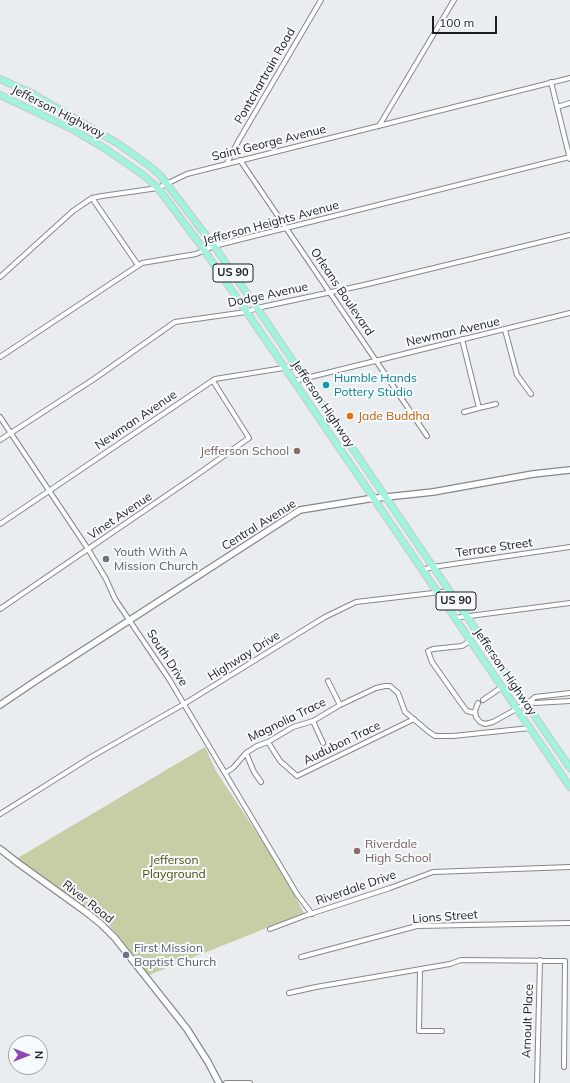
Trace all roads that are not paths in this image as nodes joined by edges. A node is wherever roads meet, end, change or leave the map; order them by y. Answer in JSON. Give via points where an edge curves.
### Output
{"nodes":[{"id":1,"x":321,"y":0,"type":"edge"},
{"id":2,"x":454,"y":0,"type":"edge"},
{"id":3,"x":570,"y":78,"type":"edge"},
{"id":4,"x":0,"y":79,"type":"edge"},
{"id":5,"x":551,"y":82,"type":"junction"},
{"id":6,"x":0,"y":95,"type":"edge"},
{"id":7,"x":570,"y":103,"type":"edge"},
{"id":8,"x":557,"y":107,"type":"junction"},
{"id":9,"x":77,"y":120,"type":"junction"},
{"id":10,"x":379,"y":126,"type":"junction"},
{"id":11,"x":72,"y":129,"type":"junction"},
{"id":12,"x":570,"y":158,"type":"edge"},
{"id":13,"x":240,"y":160,"type":"junction"},
{"id":14,"x":227,"y":163,"type":"junction"},
{"id":15,"x":167,"y":183,"type":"junction"},
{"id":16,"x":158,"y":188,"type":"junction"},
{"id":17,"x":92,"y":198,"type":"junction"},
{"id":18,"x":286,"y":228,"type":"junction"},
{"id":19,"x":570,"y":235,"type":"edge"},
{"id":20,"x":214,"y":246,"type":"junction"},
{"id":21,"x":204,"y":250,"type":"junction"},
{"id":22,"x":138,"y":265,"type":"junction"},
{"id":23,"x":0,"y":277,"type":"edge"},
{"id":24,"x":331,"y":293,"type":"junction"},
{"id":25,"x":257,"y":308,"type":"junction"},
{"id":26,"x":246,"y":312,"type":"junction"},
{"id":27,"x":570,"y":313,"type":"edge"},
{"id":28,"x":505,"y":330,"type":"junction"},
{"id":29,"x":462,"y":339,"type":"junction"},
{"id":30,"x":0,"y":357,"type":"edge"},
{"id":31,"x":376,"y":360,"type":"junction"},
{"id":32,"x":296,"y":366,"type":"junction"},
{"id":33,"x":285,"y":368,"type":"junction"},
{"id":34,"x":305,"y":379,"type":"junction"},
{"id":35,"x":213,"y":381,"type":"junction"},
{"id":36,"x":294,"y":381,"type":"junction"},
{"id":37,"x":531,"y":394,"type":"dead end"},
{"id":38,"x":496,"y":404,"type":"dead end"},
{"id":39,"x":478,"y":408,"type":"junction"},
{"id":40,"x":464,"y":412,"type":"dead end"},
{"id":41,"x":0,"y":417,"type":"edge"},
{"id":42,"x":10,"y":433,"type":"junction"},
{"id":43,"x":427,"y":436,"type":"dead end"},
{"id":44,"x":0,"y":440,"type":"edge"},
{"id":45,"x":570,"y":470,"type":"edge"},
{"id":46,"x":49,"y":491,"type":"junction"},
{"id":47,"x":386,"y":498,"type":"junction"},
{"id":48,"x":374,"y":499,"type":"junction"},
{"id":49,"x":0,"y":524,"type":"edge"},
{"id":50,"x":570,"y":547,"type":"edge"},
{"id":51,"x":88,"y":550,"type":"junction"},
{"id":52,"x":433,"y":567,"type":"junction"},
{"id":53,"x":422,"y":570,"type":"junction"},
{"id":54,"x":450,"y":591,"type":"junction"},
{"id":55,"x":438,"y":594,"type":"junction"},
{"id":56,"x":570,"y":603,"type":"edge"},
{"id":57,"x":0,"y":609,"type":"edge"},
{"id":58,"x":466,"y":616,"type":"junction"},
{"id":59,"x":454,"y":618,"type":"junction"},
{"id":60,"x":130,"y":620,"type":"junction"},
{"id":61,"x":470,"y":641,"type":"junction"},
{"id":62,"x":328,"y":680,"type":"dead end"},
{"id":63,"x":502,"y":687,"type":"junction"},
{"id":64,"x":570,"y":693,"type":"edge"},
{"id":65,"x":483,"y":700,"type":"dead end"},
{"id":66,"x":570,"y":700,"type":"edge"},
{"id":67,"x":528,"y":703,"type":"junction"},
{"id":68,"x":184,"y":704,"type":"junction"},
{"id":69,"x":478,"y":704,"type":"dead end"},
{"id":70,"x":0,"y":705,"type":"edge"},
{"id":71,"x":340,"y":705,"type":"junction"},
{"id":72,"x":516,"y":709,"type":"junction"},
{"id":73,"x":475,"y":714,"type":"junction"},
{"id":74,"x":414,"y":719,"type":"junction"},
{"id":75,"x":313,"y":721,"type":"junction"},
{"id":76,"x":530,"y":728,"type":"junction"},
{"id":77,"x":268,"y":742,"type":"junction"},
{"id":78,"x":323,"y":743,"type":"dead end"},
{"id":79,"x":246,"y":753,"type":"junction"},
{"id":80,"x":570,"y":768,"type":"edge"},
{"id":81,"x":225,"y":773,"type":"junction"},
{"id":82,"x":261,"y":782,"type":"dead end"},
{"id":83,"x":570,"y":787,"type":"edge"},
{"id":84,"x":0,"y":814,"type":"edge"},
{"id":85,"x":0,"y":849,"type":"edge"},
{"id":86,"x":570,"y":867,"type":"edge"},
{"id":87,"x":312,"y":914,"type":"junction"},
{"id":88,"x":570,"y":922,"type":"edge"},
{"id":89,"x":270,"y":929,"type":"dead end"},
{"id":90,"x":301,"y":957,"type":"dead end"},
{"id":91,"x":540,"y":960,"type":"junction"},
{"id":92,"x":420,"y":969,"type":"junction"},
{"id":93,"x":289,"y":993,"type":"dead end"},
{"id":94,"x":442,"y":1031,"type":"dead end"},
{"id":95,"x":564,"y":1067,"type":"dead end"},
{"id":96,"x":220,"y":1083,"type":"edge"},
{"id":97,"x":226,"y":1083,"type":"edge"},
{"id":98,"x":250,"y":1083,"type":"edge"},
{"id":99,"x":537,"y":1083,"type":"edge"}],
"edges":[{"from":1,"to":14,"type":"street","name":"Pontchartrain Road"},
{"from":2,"to":10,"type":"street"},
{"from":3,"to":5,"type":"street","name":"Saint George Avenue"},
{"from":4,"to":9,"type":"main road","name":"Jefferson Highway","number":"US 90","via":[[33,94]]},
{"from":5,"to":8,"type":"street"},
{"from":5,"to":10,"type":"street","name":"Saint George Avenue"},
{"from":6,"to":11,"type":"main road","name":"Jefferson Highway","number":"US 90"},
{"from":7,"to":8,"type":"street"},
{"from":8,"to":12,"type":"street"},
{"from":9,"to":11,"type":"main road"},
{"from":9,"to":15,"type":"main road","name":"Jefferson Highway","number":"US 90","via":[[137,156]]},
{"from":10,"to":13,"type":"street","name":"Saint George Avenue"},
{"from":11,"to":16,"type":"main road","name":"Jefferson Highway","number":"US 90","via":[[130,165]]},
{"from":12,"to":18,"type":"street","name":"Jefferson Heights Avenue"},
{"from":13,"to":14,"type":"street","name":"Saint George Avenue"},
{"from":13,"to":18,"type":"street","name":"Orleans Boulevard"},
{"from":14,"to":15,"type":"street","name":"Saint George Avenue","via":[[187,174]]},
{"from":15,"to":16,"type":"street","name":"Saint George Avenue"},
{"from":15,"to":20,"type":"main road","name":"Jefferson Highway","number":"US 90"},
{"from":16,"to":17,"type":"street","name":"Saint George Avenue"},
{"from":16,"to":21,"type":"main road","name":"Jefferson Highway","number":"US 90"},
{"from":17,"to":22,"type":"street"},
{"from":17,"to":23,"type":"street","name":"Saint George Avenue","via":[[73,211]]},
{"from":18,"to":20,"type":"street","name":"Jefferson Heights Avenue"},
{"from":18,"to":24,"type":"street","name":"Orleans Boulevard"},
{"from":19,"to":24,"type":"street","name":"Dodge Avenue"},
{"from":20,"to":21,"type":"street","name":"Jefferson Heights Avenue"},
{"from":20,"to":25,"type":"main road","name":"Jefferson Highway","number":"US 90"},
{"from":21,"to":22,"type":"street","name":"Jefferson Heights Avenue","via":[[196,254]]},
{"from":21,"to":26,"type":"main road","name":"Jefferson Highway","number":"US 90"},
{"from":22,"to":30,"type":"street","name":"Jefferson Heights Avenue"},
{"from":24,"to":25,"type":"street","name":"Dodge Avenue"},
{"from":24,"to":31,"type":"street","name":"Orleans Boulevard"},
{"from":25,"to":26,"type":"street","name":"Dodge Avenue"},
{"from":25,"to":32,"type":"main road","name":"Jefferson Highway","number":"US 90"},
{"from":26,"to":33,"type":"main road","name":"Jefferson Highway","number":"US 90"},
{"from":26,"to":42,"type":"street","name":"Dodge Avenue","via":[[175,322],[94,379]]},
{"from":27,"to":28,"type":"street","name":"Newman Avenue"},
{"from":28,"to":29,"type":"street","name":"Newman Avenue"},
{"from":28,"to":37,"type":"street","via":[[516,375]]},
{"from":29,"to":31,"type":"street","name":"Newman Avenue"},
{"from":29,"to":39,"type":"street"},
{"from":31,"to":34,"type":"street","name":"Newman Avenue"},
{"from":31,"to":43,"type":"street","name":"Orleans Boulevard"},
{"from":32,"to":33,"type":"street","name":"Newman Avenue"},
{"from":32,"to":34,"type":"main road","name":"Jefferson Highway","number":"US 90"},
{"from":33,"to":35,"type":"street","name":"Newman Avenue"},
{"from":33,"to":36,"type":"main road","name":"Jefferson Highway","number":"US 90"},
{"from":34,"to":36,"type":"street","name":"Newman Avenue"},
{"from":34,"to":47,"type":"main road","name":"Jefferson Highway","number":"US 90"},
{"from":35,"to":46,"type":"street","name":"Newman Avenue"},
{"from":35,"to":51,"type":"street","name":"Vinet Avenue","via":[[249,438]]},
{"from":36,"to":48,"type":"main road","name":"Jefferson Highway","number":"US 90"},
{"from":38,"to":39,"type":"street"},
{"from":39,"to":40,"type":"street"},
{"from":41,"to":42,"type":"street","name":"South Drive"},
{"from":42,"to":44,"type":"street","name":"Dodge Avenue"},
{"from":42,"to":46,"type":"street","name":"South Drive"},
{"from":45,"to":47,"type":"main road","name":"Central Avenue"},
{"from":46,"to":49,"type":"street","name":"Newman Avenue"},
{"from":46,"to":51,"type":"street","name":"South Drive"},
{"from":47,"to":48,"type":"main road","name":"Central Avenue"},
{"from":47,"to":52,"type":"main road","name":"Jefferson Highway","number":"US 90"},
{"from":48,"to":53,"type":"main road","name":"Jefferson Highway","number":"US 90"},
{"from":48,"to":60,"type":"main road","name":"Central Avenue","via":[[300,510]]},
{"from":50,"to":52,"type":"street","name":"Terrace Street"},
{"from":51,"to":57,"type":"street","name":"Vinet Avenue"},
{"from":51,"to":60,"type":"street","name":"South Drive"},
{"from":52,"to":53,"type":"street","name":"Terrace Street"},
{"from":52,"to":54,"type":"main road","name":"Jefferson Highway","number":"US 90"},
{"from":53,"to":55,"type":"main road","name":"Jefferson Highway","number":"US 90"},
{"from":54,"to":55,"type":"street","name":"Highway Drive"},
{"from":54,"to":58,"type":"main road","name":"Jefferson Highway","number":"US 90"},
{"from":55,"to":59,"type":"main road","name":"Jefferson Highway","number":"US 90"},
{"from":55,"to":68,"type":"street","name":"Highway Drive","via":[[356,602],[325,617]]},
{"from":56,"to":58,"type":"street"},
{"from":58,"to":59,"type":"street"},
{"from":58,"to":67,"type":"main road","name":"Jefferson Highway","number":"US 90"},
{"from":59,"to":61,"type":"main road","name":"Jefferson Highway","number":"US 90"},
{"from":60,"to":68,"type":"street","name":"South Drive"},
{"from":60,"to":70,"type":"main road","name":"Central Avenue"},
{"from":61,"to":63,"type":"main road","name":"Jefferson Highway","number":"US 90"},
{"from":61,"to":73,"type":"street","via":[[462,646],[428,651],[432,662],[454,694],[467,711]]},
{"from":62,"to":71,"type":"street","name":"Magnolia Trace"},
{"from":63,"to":65,"type":"street"},
{"from":63,"to":72,"type":"main road","name":"Jefferson Highway","number":"US 90"},
{"from":64,"to":67,"type":"street","via":[[535,697]]},
{"from":66,"to":67,"type":"street"},
{"from":67,"to":72,"type":"street"},
{"from":67,"to":80,"type":"main road","name":"Jefferson Highway","number":"US 90"},
{"from":68,"to":81,"type":"street","name":"South Drive"},
{"from":68,"to":84,"type":"street","name":"Highway Drive","via":[[91,757]]},
{"from":69,"to":73,"type":"street"},
{"from":71,"to":74,"type":"street","via":[[376,688],[390,686],[398,693],[405,712]]},
{"from":71,"to":75,"type":"street","name":"Magnolia Trace"},
{"from":72,"to":73,"type":"street","via":[[485,724],[480,722]]},
{"from":72,"to":76,"type":"main road","name":"Jefferson Highway","number":"US 90"},
{"from":74,"to":76,"type":"street","via":[[436,736]]},
{"from":74,"to":77,"type":"street","name":"Audubon Trace","via":[[297,776],[280,761]]},
{"from":75,"to":77,"type":"street","name":"Magnolia Trace","via":[[293,727]]},
{"from":75,"to":78,"type":"street"},
{"from":76,"to":83,"type":"main road","name":"Jefferson Highway","number":"US 90"},
{"from":77,"to":79,"type":"street","name":"Magnolia Trace"},
{"from":79,"to":81,"type":"street","name":"Magnolia Trace"},
{"from":79,"to":82,"type":"street"},
{"from":81,"to":87,"type":"street","name":"South Drive","via":[[297,894]]},
{"from":85,"to":96,"type":"main road","name":"River Road","via":[[86,912],[115,938],[187,1029]]},
{"from":86,"to":87,"type":"street","name":"Riverdale Drive","via":[[433,872]]},
{"from":87,"to":89,"type":"street","name":"Riverdale Drive"},
{"from":88,"to":90,"type":"street","name":"Lions Street","via":[[417,926]]},
{"from":91,"to":92,"type":"street","via":[[461,960]]},
{"from":91,"to":95,"type":"street","via":[[565,961]]},
{"from":91,"to":99,"type":"street","name":"Arnoult Place"},
{"from":92,"to":93,"type":"street"},
{"from":92,"to":94,"type":"street","via":[[419,1030]]},
{"from":97,"to":98,"type":"street"}]}
